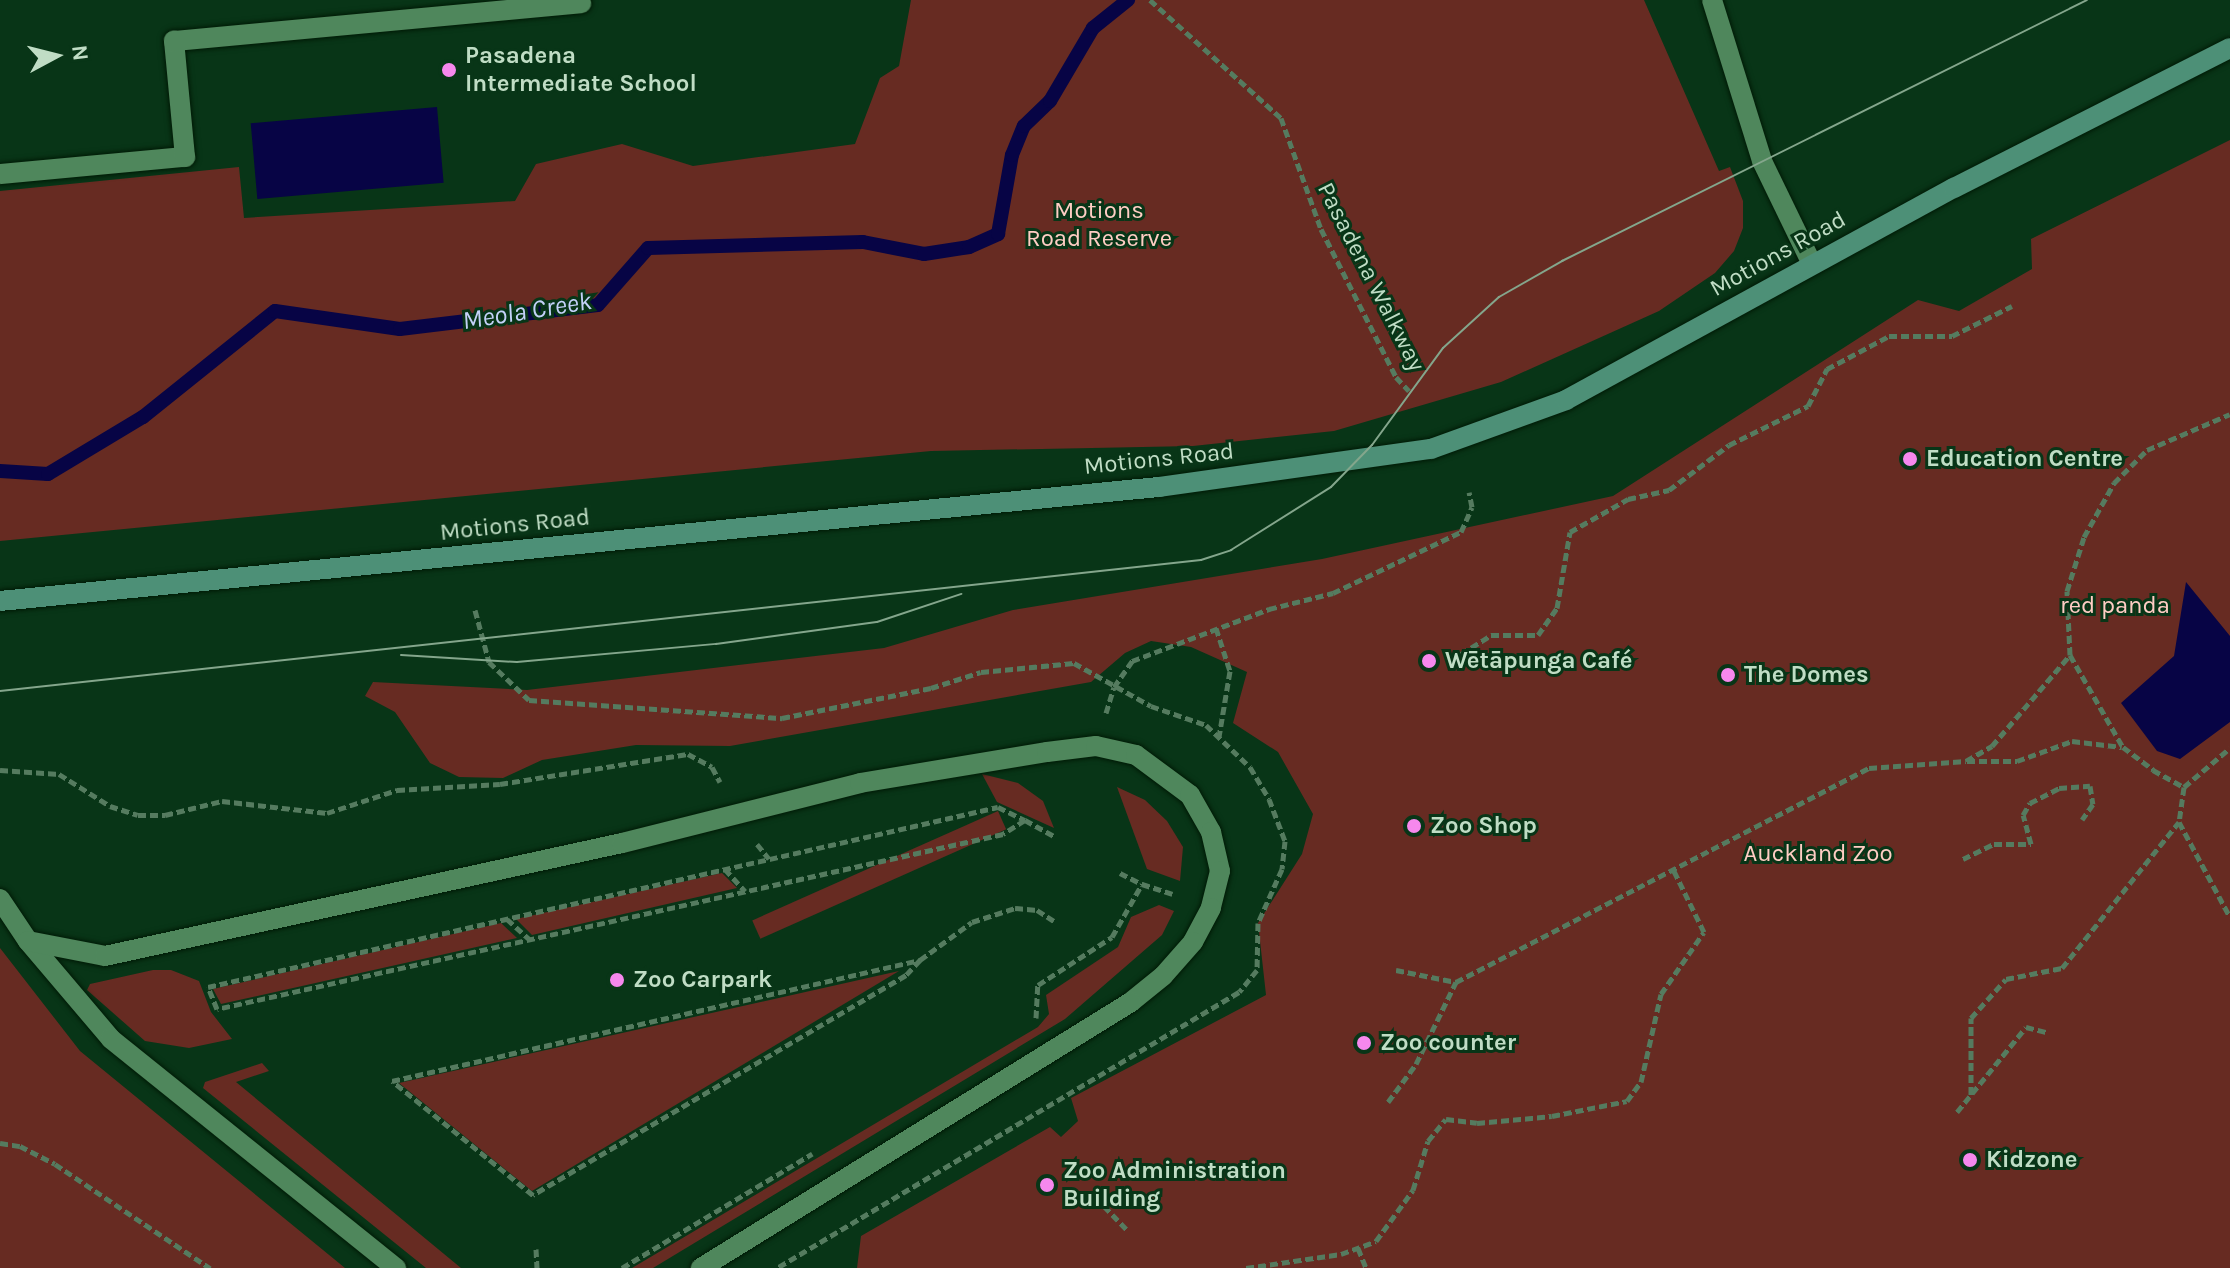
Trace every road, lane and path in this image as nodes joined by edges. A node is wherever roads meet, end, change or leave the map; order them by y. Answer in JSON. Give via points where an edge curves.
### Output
{"nodes":[{"id":1,"x":1150,"y":0,"type":"edge"},
{"id":2,"x":1712,"y":0,"type":"edge"},
{"id":3,"x":581,"y":3,"type":"dead end"},
{"id":4,"x":2230,"y":48,"type":"edge"},
{"id":5,"x":0,"y":174,"type":"edge"},
{"id":6,"x":1812,"y":264,"type":"junction"},
{"id":7,"x":2012,"y":306,"type":"dead end"},
{"id":8,"x":1409,"y":391,"type":"dead end"},
{"id":9,"x":2230,"y":414,"type":"edge"},
{"id":10,"x":1469,"y":492,"type":"dead end"},
{"id":11,"x":0,"y":601,"type":"edge"},
{"id":12,"x":475,"y":610,"type":"dead end"},
{"id":13,"x":1216,"y":628,"type":"junction"},
{"id":14,"x":1461,"y":654,"type":"dead end"},
{"id":15,"x":2070,"y":655,"type":"junction"},
{"id":16,"x":1114,"y":687,"type":"junction"},
{"id":17,"x":1219,"y":738,"type":"junction"},
{"id":18,"x":1096,"y":746,"type":"junction"},
{"id":19,"x":2123,"y":747,"type":"junction"},
{"id":20,"x":2230,"y":748,"type":"edge"},
{"id":21,"x":1966,"y":761,"type":"junction"},
{"id":22,"x":0,"y":770,"type":"edge"},
{"id":23,"x":2184,"y":787,"type":"junction"},
{"id":24,"x":725,"y":790,"type":"dead end"},
{"id":25,"x":1025,"y":820,"type":"junction"},
{"id":26,"x":2082,"y":820,"type":"dead end"},
{"id":27,"x":2179,"y":822,"type":"junction"},
{"id":28,"x":1054,"y":836,"type":"dead end"},
{"id":29,"x":1963,"y":859,"type":"dead end"},
{"id":30,"x":725,"y":869,"type":"junction"},
{"id":31,"x":1673,"y":869,"type":"junction"},
{"id":32,"x":1120,"y":873,"type":"dead end"},
{"id":33,"x":1142,"y":884,"type":"junction"},
{"id":34,"x":746,"y":891,"type":"junction"},
{"id":35,"x":1172,"y":894,"type":"dead end"},
{"id":36,"x":0,"y":899,"type":"edge"},
{"id":37,"x":2230,"y":917,"type":"edge"},
{"id":38,"x":506,"y":919,"type":"junction"},
{"id":39,"x":1054,"y":921,"type":"dead end"},
{"id":40,"x":530,"y":939,"type":"junction"},
{"id":41,"x":28,"y":941,"type":"junction"},
{"id":42,"x":920,"y":960,"type":"junction"},
{"id":43,"x":1396,"y":970,"type":"dead end"},
{"id":44,"x":1456,"y":982,"type":"junction"},
{"id":45,"x":1038,"y":1017,"type":"dead end"},
{"id":46,"x":2046,"y":1032,"type":"dead end"},
{"id":47,"x":1971,"y":1095,"type":"junction"},
{"id":48,"x":1388,"y":1102,"type":"dead end"},
{"id":49,"x":1957,"y":1112,"type":"dead end"},
{"id":50,"x":0,"y":1143,"type":"edge"},
{"id":51,"x":1104,"y":1206,"type":"dead end"},
{"id":52,"x":1126,"y":1229,"type":"dead end"},
{"id":53,"x":1358,"y":1248,"type":"junction"},
{"id":54,"x":536,"y":1249,"type":"dead end"},
{"id":55,"x":210,"y":1268,"type":"edge"},
{"id":56,"x":396,"y":1268,"type":"edge"},
{"id":57,"x":537,"y":1268,"type":"edge"},
{"id":58,"x":701,"y":1268,"type":"edge"},
{"id":59,"x":777,"y":1268,"type":"edge"},
{"id":60,"x":1246,"y":1268,"type":"edge"},
{"id":61,"x":1366,"y":1268,"type":"edge"}],
"edges":[{"from":1,"to":8,"type":"path","name":"Pasadena Walkway","via":[[1275,110],[1321,229],[1396,377]]},
{"from":2,"to":6,"type":"lane","via":[[1762,161]]},
{"from":3,"to":5,"type":"lane","via":[[174,41],[185,157]]},
{"from":4,"to":6,"type":"main road","name":"Motions Road"},
{"from":6,"to":11,"type":"main road","name":"Motions Road","via":[[1566,400],[1492,431],[1397,456],[1159,487]]},
{"from":7,"to":14,"type":"path","via":[[1952,336],[1889,336],[1827,369],[1808,406],[1729,445],[1669,490],[1628,499],[1570,532],[1557,608],[1538,635],[1491,635]]},
{"from":9,"to":15,"type":"path","via":[[2147,450],[2114,483],[2084,537],[2067,591]]},
{"from":10,"to":13,"type":"path","via":[[1472,507],[1461,532],[1333,593]]},
{"from":12,"to":16,"type":"path","via":[[489,662],[529,700],[782,718],[1040,663],[1074,663]]},
{"from":13,"to":16,"type":"path","via":[[1132,661]]},
{"from":13,"to":17,"type":"path","via":[[1230,671]]},
{"from":15,"to":19,"type":"path"},
{"from":15,"to":21,"type":"path","via":[[1992,746]]},
{"from":16,"to":17,"type":"path","via":[[1206,725]]},
{"from":16,"to":18,"type":"path"},
{"from":17,"to":59,"type":"path","via":[[1250,767],[1285,841],[1282,869],[1256,922],[1257,970],[1239,992]]},
{"from":18,"to":41,"type":"lane","via":[[860,783],[622,843],[105,956]]},
{"from":18,"to":58,"type":"lane","via":[[1157,766],[1190,795],[1211,832],[1220,871],[1211,908],[1193,942],[1131,1002]]},
{"from":19,"to":21,"type":"path","via":[[2072,741],[2017,761]]},
{"from":19,"to":23,"type":"path"},
{"from":20,"to":23,"type":"path"},
{"from":21,"to":31,"type":"path","via":[[1869,768]]},
{"from":22,"to":24,"type":"path","via":[[59,774],[110,806],[138,815],[165,815],[222,801],[327,813],[397,790],[525,781],[688,754],[712,767]]},
{"from":23,"to":27,"type":"path"},
{"from":25,"to":28,"type":"path"},
{"from":25,"to":30,"type":"path","via":[[998,807]]},
{"from":25,"to":34,"type":"path","via":[[1003,834]]},
{"from":26,"to":29,"type":"path","via":[[2093,804],[2090,786],[2059,788],[2030,803],[2023,815],[2031,844],[1994,844]]},
{"from":27,"to":37,"type":"path"},
{"from":27,"to":47,"type":"path","via":[[2062,968],[2006,979],[1971,1018]]},
{"from":30,"to":34,"type":"path"},
{"from":30,"to":38,"type":"path"},
{"from":31,"to":44,"type":"path"},
{"from":31,"to":53,"type":"path","via":[[1704,932],[1661,994],[1641,1082],[1627,1101],[1552,1116],[1477,1123],[1446,1119],[1428,1141],[1413,1190],[1388,1228],[1376,1241]]},
{"from":32,"to":33,"type":"path"},
{"from":33,"to":35,"type":"path"},
{"from":33,"to":45,"type":"path","via":[[1112,937],[1038,985]]},
{"from":34,"to":40,"type":"path"},
{"from":36,"to":41,"type":"lane"},
{"from":38,"to":40,"type":"path"},
{"from":38,"to":40,"type":"path","via":[[208,987],[217,1009]]},
{"from":39,"to":42,"type":"path","via":[[1037,910],[1015,908],[972,922]]},
{"from":41,"to":56,"type":"lane","via":[[111,1039]]},
{"from":42,"to":42,"type":"path","via":[[501,1056],[392,1081],[533,1195],[906,975]]},
{"from":43,"to":44,"type":"path"},
{"from":44,"to":48,"type":"path","via":[[1416,1064]]},
{"from":46,"to":47,"type":"path","via":[[2026,1027]]},
{"from":47,"to":49,"type":"path"},
{"from":50,"to":55,"type":"path","via":[[20,1146],[55,1164]]},
{"from":51,"to":52,"type":"path"},
{"from":53,"to":60,"type":"path"},
{"from":53,"to":61,"type":"path"},
{"from":54,"to":57,"type":"path"}]}
